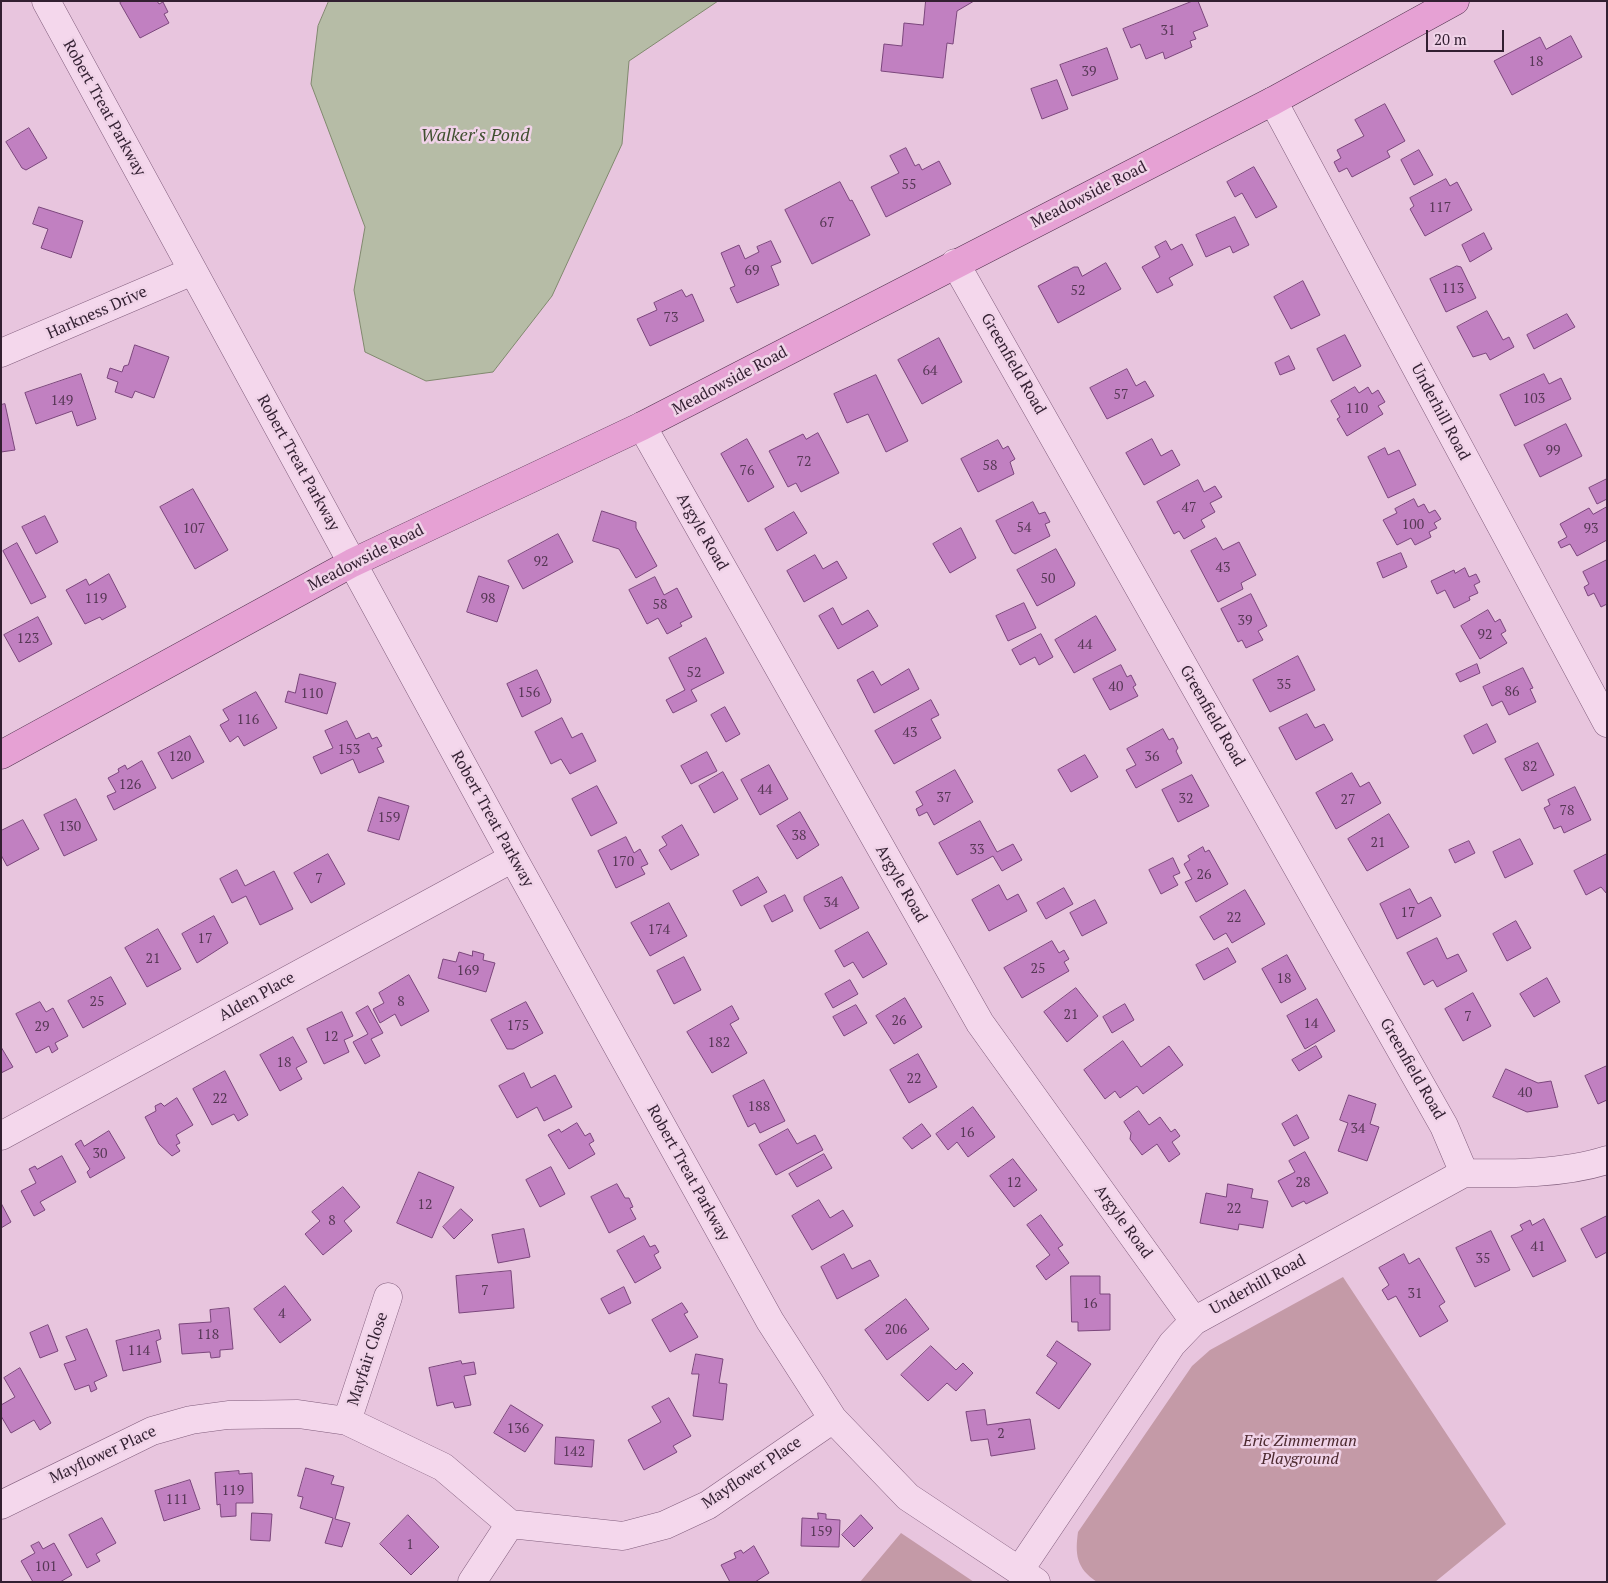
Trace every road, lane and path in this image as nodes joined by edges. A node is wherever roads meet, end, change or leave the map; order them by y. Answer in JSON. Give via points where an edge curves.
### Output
{"nodes":[{"id":1,"x":46,"y":1,"type":"edge"},
{"id":2,"x":1456,"y":1,"type":"edge"},
{"id":3,"x":1272,"y":101,"type":"junction"},
{"id":4,"x":955,"y":263,"type":"junction"},
{"id":5,"x":193,"y":271,"type":"junction"},
{"id":6,"x":1,"y":353,"type":"edge"},
{"id":7,"x":642,"y":426,"type":"junction"},
{"id":8,"x":352,"y":563,"type":"junction"},
{"id":9,"x":1607,"y":723,"type":"edge"},
{"id":10,"x":1,"y":755,"type":"edge"},
{"id":11,"x":513,"y":858,"type":"junction"},
{"id":12,"x":1,"y":1136,"type":"edge"},
{"id":13,"x":1607,"y":1160,"type":"edge"},
{"id":14,"x":1464,"y":1173,"type":"junction"},
{"id":15,"x":388,"y":1297,"type":"dead end"},
{"id":16,"x":1194,"y":1320,"type":"junction"},
{"id":17,"x":833,"y":1419,"type":"junction"},
{"id":18,"x":347,"y":1421,"type":"junction"},
{"id":19,"x":1,"y":1505,"type":"edge"},
{"id":20,"x":510,"y":1524,"type":"junction"},
{"id":21,"x":1028,"y":1576,"type":"edge"},
{"id":22,"x":472,"y":1582,"type":"edge"}],
"edges":[{"from":1,"to":5,"type":"street","name":"Robert Treat Parkway"},
{"from":2,"to":3,"type":"main road","name":"Meadowside Road"},
{"from":3,"to":4,"type":"main road","name":"Meadowside Road"},
{"from":3,"to":9,"type":"street","name":"Underhill Road"},
{"from":4,"to":7,"type":"main road","name":"Meadowside Road"},
{"from":4,"to":14,"type":"street","name":"Greenfield Road","via":[[1439,1117]]},
{"from":5,"to":6,"type":"street","name":"Harkness Drive"},
{"from":5,"to":8,"type":"street","name":"Robert Treat Parkway"},
{"from":7,"to":8,"type":"main road","name":"Meadowside Road"},
{"from":7,"to":16,"type":"street","name":"Argyle Road","via":[[980,1022]]},
{"from":8,"to":10,"type":"main road","name":"Meadowside Road"},
{"from":8,"to":11,"type":"street","name":"Robert Treat Parkway"},
{"from":11,"to":12,"type":"street","name":"Alden Place"},
{"from":11,"to":17,"type":"street","name":"Robert Treat Parkway","via":[[770,1321]]},
{"from":13,"to":14,"type":"street","name":"Underhill Road","via":[[1509,1174]]},
{"from":14,"to":16,"type":"street","name":"Underhill Road"},
{"from":15,"to":18,"type":"street","name":"Mayfair Close"},
{"from":16,"to":21,"type":"street","name":"Underhill Road","via":[[1172,1344]]},
{"from":17,"to":20,"type":"street","name":"Mayflower Place","via":[[708,1505],[665,1525],[623,1536]]},
{"from":17,"to":21,"type":"street","name":"Robert Treat Parkway","via":[[908,1496]]},
{"from":18,"to":19,"type":"street","name":"Mayflower Place","via":[[280,1414],[191,1420],[152,1431]]},
{"from":18,"to":20,"type":"street","name":"Mayflower Place","via":[[443,1467]]},
{"from":20,"to":22,"type":"street"}]}
